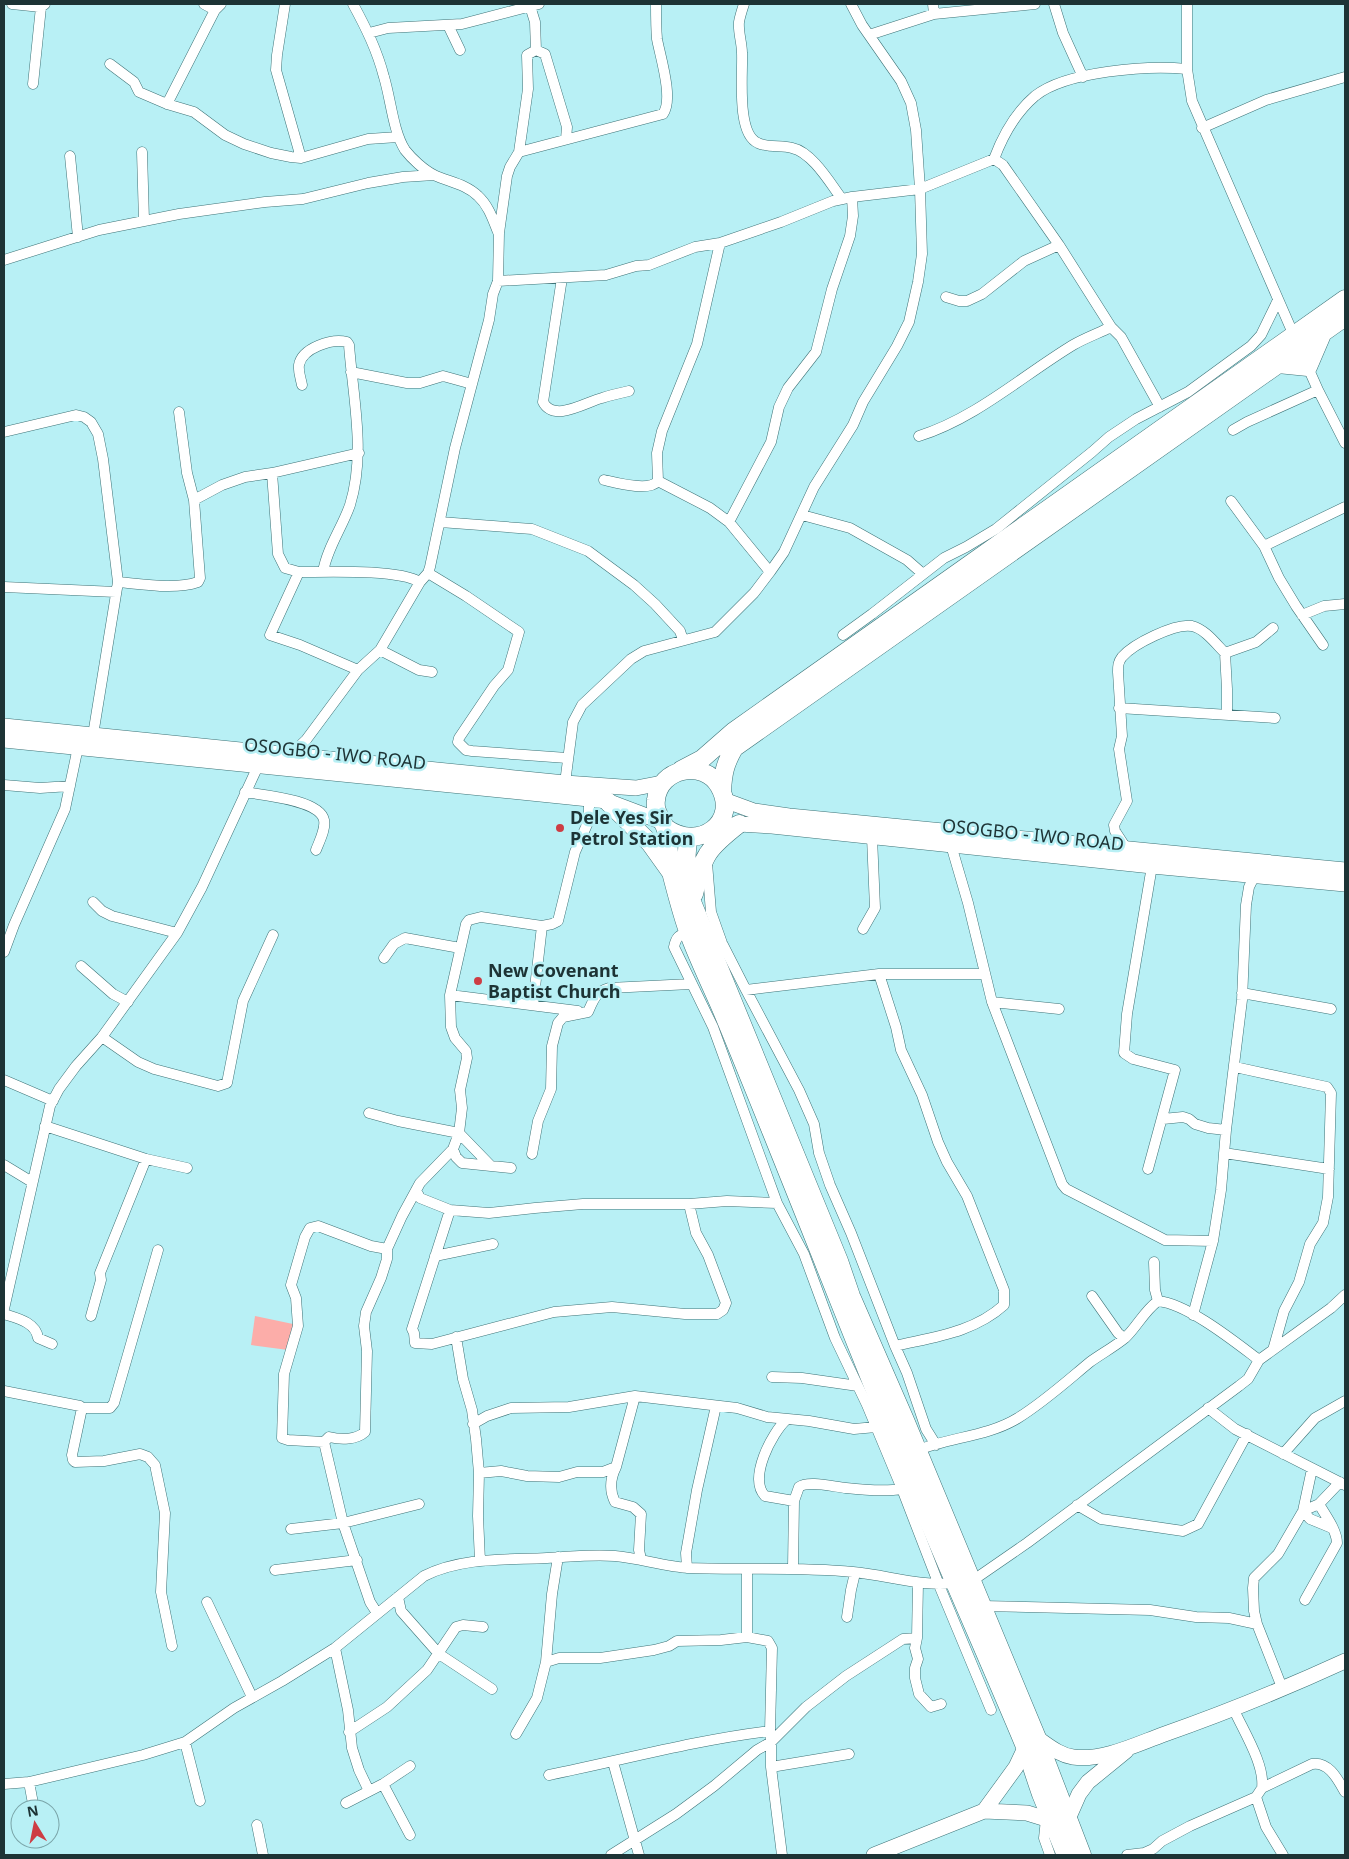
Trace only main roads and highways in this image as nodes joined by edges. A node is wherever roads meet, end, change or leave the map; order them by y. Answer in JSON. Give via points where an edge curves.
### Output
{"nodes":[{"id":1,"x":1345,"y":300,"type":"edge"},
{"id":2,"x":1345,"y":317,"type":"edge"},
{"id":3,"x":1323,"y":332,"type":"junction"},
{"id":4,"x":1297,"y":342,"type":"junction"},
{"id":5,"x":1278,"y":364,"type":"junction"},
{"id":6,"x":4,"y":726,"type":"edge"},
{"id":7,"x":4,"y":740,"type":"edge"},
{"id":8,"x":677,"y":772,"type":"junction"},
{"id":9,"x":662,"y":783,"type":"junction"},
{"id":10,"x":723,"y":795,"type":"junction"},
{"id":11,"x":608,"y":801,"type":"junction"},
{"id":12,"x":663,"y":824,"type":"junction"},
{"id":13,"x":739,"y":824,"type":"junction"},
{"id":14,"x":716,"y":828,"type":"junction"},
{"id":15,"x":688,"y":838,"type":"junction"},
{"id":16,"x":1345,"y":870,"type":"edge"},
{"id":17,"x":671,"y":872,"type":"junction"},
{"id":18,"x":1345,"y":884,"type":"edge"},
{"id":19,"x":692,"y":902,"type":"junction"},
{"id":20,"x":833,"y":1265,"type":"junction"},
{"id":21,"x":955,"y":1583,"type":"junction"},
{"id":22,"x":1345,"y":1661,"type":"edge"},
{"id":23,"x":1031,"y":1743,"type":"junction"},
{"id":24,"x":1129,"y":1748,"type":"junction"},
{"id":25,"x":984,"y":1811,"type":"junction"},
{"id":26,"x":1056,"y":1820,"type":"junction"},
{"id":27,"x":874,"y":1855,"type":"edge"},
{"id":28,"x":1066,"y":1855,"type":"edge"},
{"id":29,"x":1082,"y":1855,"type":"edge"}],
"edges":[{"from":1,"to":4,"type":"highway"},
{"from":2,"to":3,"type":"highway"},
{"from":3,"to":4,"type":"highway"},
{"from":3,"to":5,"type":"highway","via":[[1308,367]]},
{"from":4,"to":5,"type":"highway"},
{"from":4,"to":8,"type":"highway","via":[[734,731],[702,759]]},
{"from":5,"to":10,"type":"highway","via":[[734,748],[723,773]]},
{"from":6,"to":9,"type":"main road","name":"OSOGBO - IWO ROAD","via":[[565,784],[636,788]]},
{"from":7,"to":11,"type":"main road","name":"OSOGBO - IWO ROAD"},
{"from":8,"to":9,"type":"highway"},
{"from":8,"to":10,"type":"highway","via":[[688,769],[704,772],[717,782]]},
{"from":9,"to":12,"type":"highway","via":[[655,802]]},
{"from":10,"to":14,"type":"highway","via":[[724,807]]},
{"from":10,"to":16,"type":"main road","name":"OSOGBO - IWO ROAD","via":[[754,811],[789,816]]},
{"from":11,"to":12,"type":"main road","name":"OSOGBO - IWO ROAD"},
{"from":11,"to":17,"type":"highway","via":[[650,843]]},
{"from":12,"to":15,"type":"highway","via":[[673,834]]},
{"from":12,"to":17,"type":"highway"},
{"from":13,"to":14,"type":"main road","name":"OSOGBO - IWO ROAD"},
{"from":13,"to":18,"type":"main road","name":"OSOGBO - IWO ROAD"},
{"from":13,"to":19,"type":"highway","via":[[717,841],[706,855]]},
{"from":14,"to":15,"type":"highway"},
{"from":15,"to":19,"type":"highway","via":[[686,864]]},
{"from":17,"to":20,"type":"highway","via":[[688,932]]},
{"from":19,"to":20,"type":"highway"},
{"from":20,"to":21,"type":"highway","via":[[873,1404]]},
{"from":20,"to":21,"type":"highway","via":[[851,1296],[916,1451]]},
{"from":21,"to":23,"type":"highway"},
{"from":21,"to":23,"type":"highway","via":[[982,1606]]},
{"from":22,"to":24,"type":"main road","via":[[1234,1710]]},
{"from":23,"to":24,"type":"main road","via":[[1075,1758]]},
{"from":23,"to":25,"type":"main road"},
{"from":23,"to":26,"type":"highway"},
{"from":24,"to":26,"type":"main road","via":[[1088,1782]]},
{"from":25,"to":26,"type":"main road","via":[[1027,1813]]},
{"from":25,"to":27,"type":"main road"},
{"from":26,"to":28,"type":"highway"},
{"from":26,"to":29,"type":"highway"}]}
